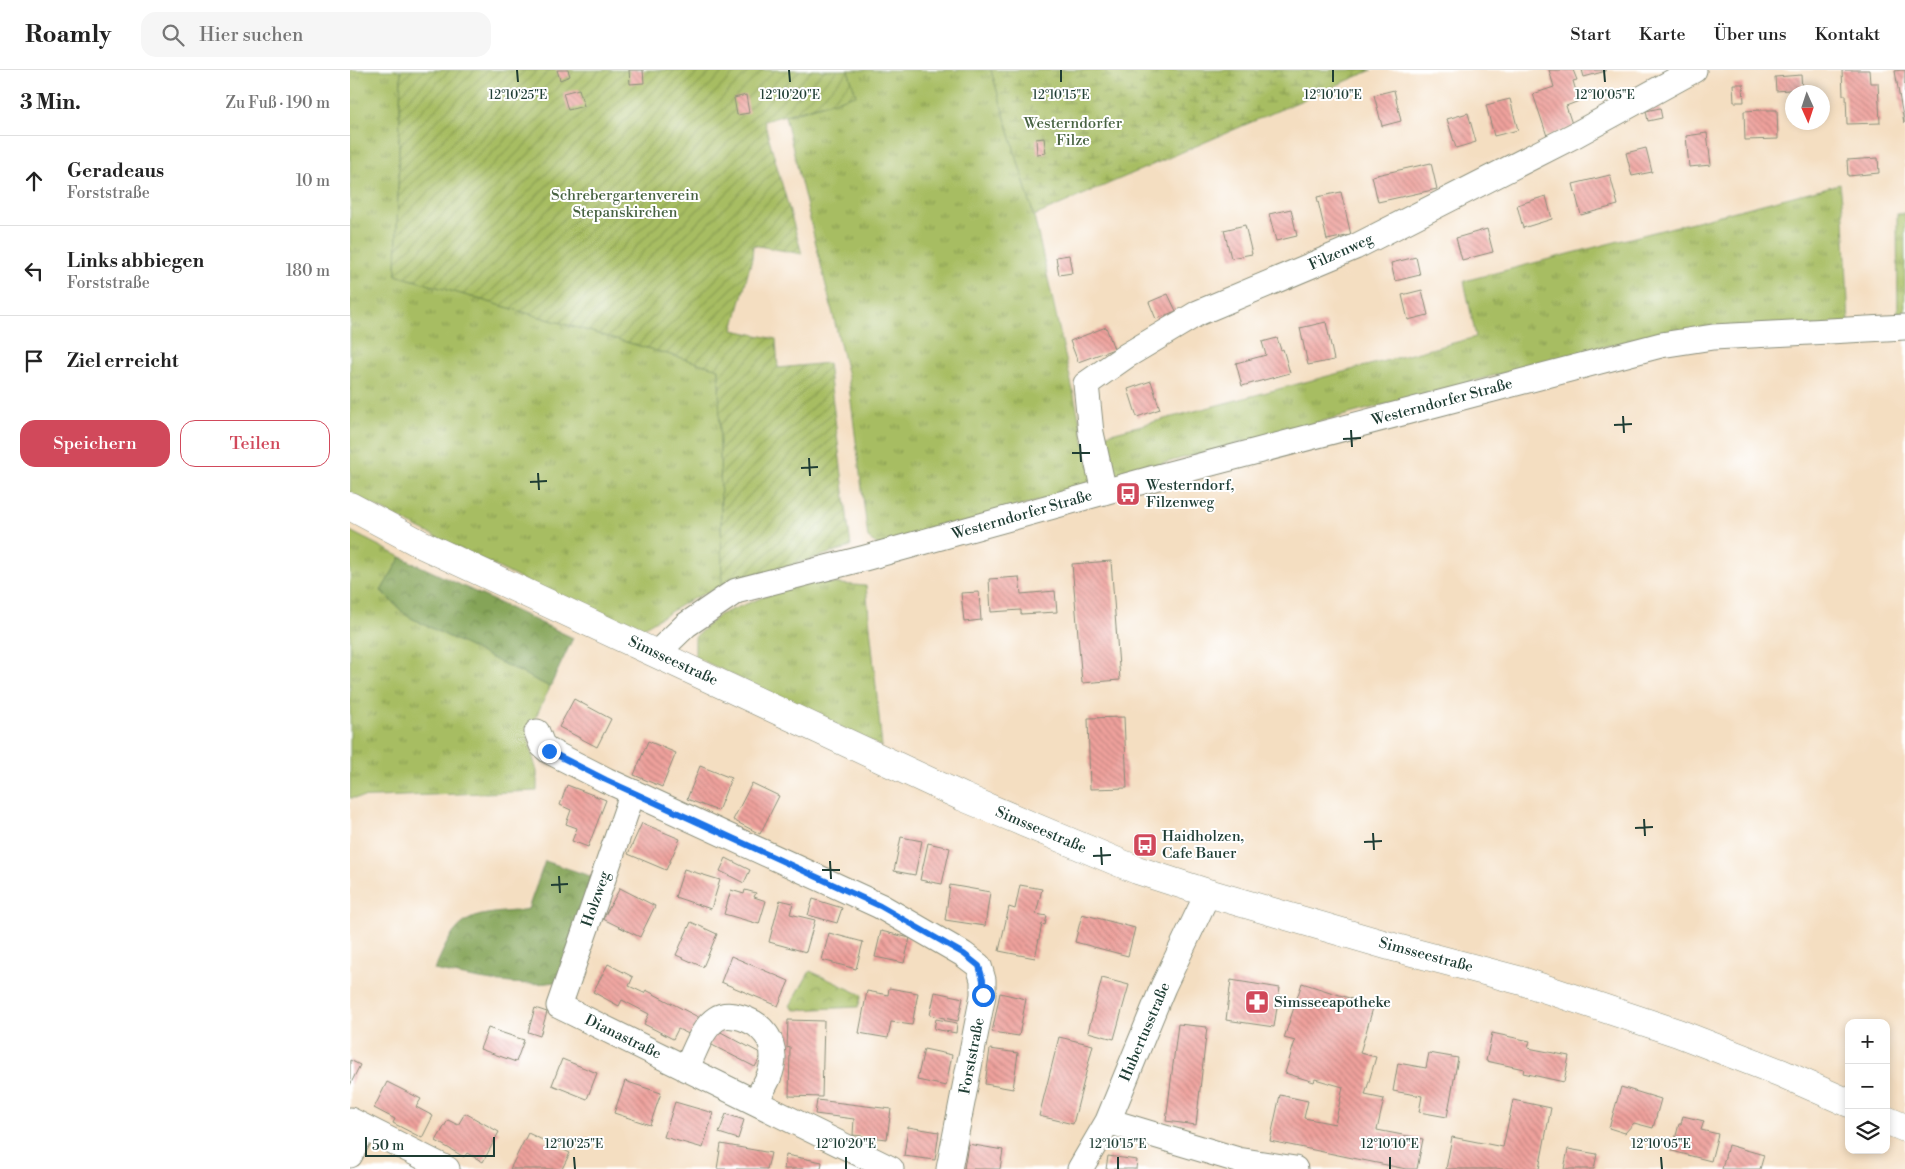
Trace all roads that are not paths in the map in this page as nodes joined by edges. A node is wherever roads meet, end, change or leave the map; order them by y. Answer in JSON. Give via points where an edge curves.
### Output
{"nodes":[{"id":1,"x":1694,"y":70,"type":"edge"},
{"id":2,"x":1905,"y":328,"type":"edge"},
{"id":3,"x":1104,"y":492,"type":"junction"},
{"id":4,"x":350,"y":506,"type":"edge"},
{"id":5,"x":657,"y":653,"type":"junction"},
{"id":6,"x":538,"y":732,"type":"dead end"},
{"id":7,"x":633,"y":792,"type":"junction"},
{"id":8,"x":1208,"y":893,"type":"junction"},
{"id":9,"x":559,"y":1006,"type":"joint"},
{"id":10,"x":686,"y":1069,"type":"junction"},
{"id":11,"x":1845,"y":1101,"type":"edge"},
{"id":12,"x":755,"y":1102,"type":"junction"},
{"id":13,"x":1108,"y":1121,"type":"junction"},
{"id":14,"x":1890,"y":1122,"type":"edge"},
{"id":15,"x":357,"y":1124,"type":"edge"},
{"id":16,"x":1905,"y":1128,"type":"edge"},
{"id":17,"x":350,"y":1155,"type":"edge"},
{"id":18,"x":447,"y":1169,"type":"edge"},
{"id":19,"x":891,"y":1169,"type":"edge"},
{"id":20,"x":949,"y":1169,"type":"edge"},
{"id":21,"x":1080,"y":1169,"type":"edge"},
{"id":22,"x":1295,"y":1169,"type":"edge"}],
"edges":[{"from":1,"to":3,"type":"street","name":"Filzenweg","via":[[1577,134],[1355,247],[1198,314],[1126,356],[1086,384],[1091,433]]},
{"from":2,"to":3,"type":"street","name":"Westerndorfer Straße","via":[[1713,337],[1661,344]]},
{"from":3,"to":5,"type":"street","name":"Westerndorfer Straße","via":[[736,591],[686,625]]},
{"from":4,"to":5,"type":"main road","name":"Simsseestraße","via":[[421,544]]},
{"from":5,"to":8,"type":"main road","name":"Simsseestraße","via":[[963,797],[1137,870]]},
{"from":6,"to":7,"type":"street","name":"Forststraße","via":[[542,745],[549,751]]},
{"from":7,"to":9,"type":"street","name":"Holzweg"},
{"from":7,"to":20,"type":"street","name":"Forststraße","via":[[880,906],[979,966],[983,995]]},
{"from":8,"to":11,"type":"main road","name":"Simsseestraße","via":[[1522,981],[1678,1033]]},
{"from":8,"to":13,"type":"street","name":"Hubertusstraße","via":[[1163,987]]},
{"from":9,"to":10,"type":"street","name":"Dianastraße"},
{"from":10,"to":12,"type":"street","name":"Dianastraße"},
{"from":10,"to":12,"type":"street","via":[[709,1026],[717,1018],[743,1018],[764,1031],[774,1056],[771,1074]]},
{"from":12,"to":19,"type":"street","name":"Dianastraße"},
{"from":13,"to":21,"type":"street","name":"Hubertusstraße"},
{"from":13,"to":22,"type":"street","via":[[1238,1160]]},
{"from":14,"to":16,"type":"main road"},
{"from":15,"to":17,"type":"street"},
{"from":15,"to":18,"type":"street"}]}
